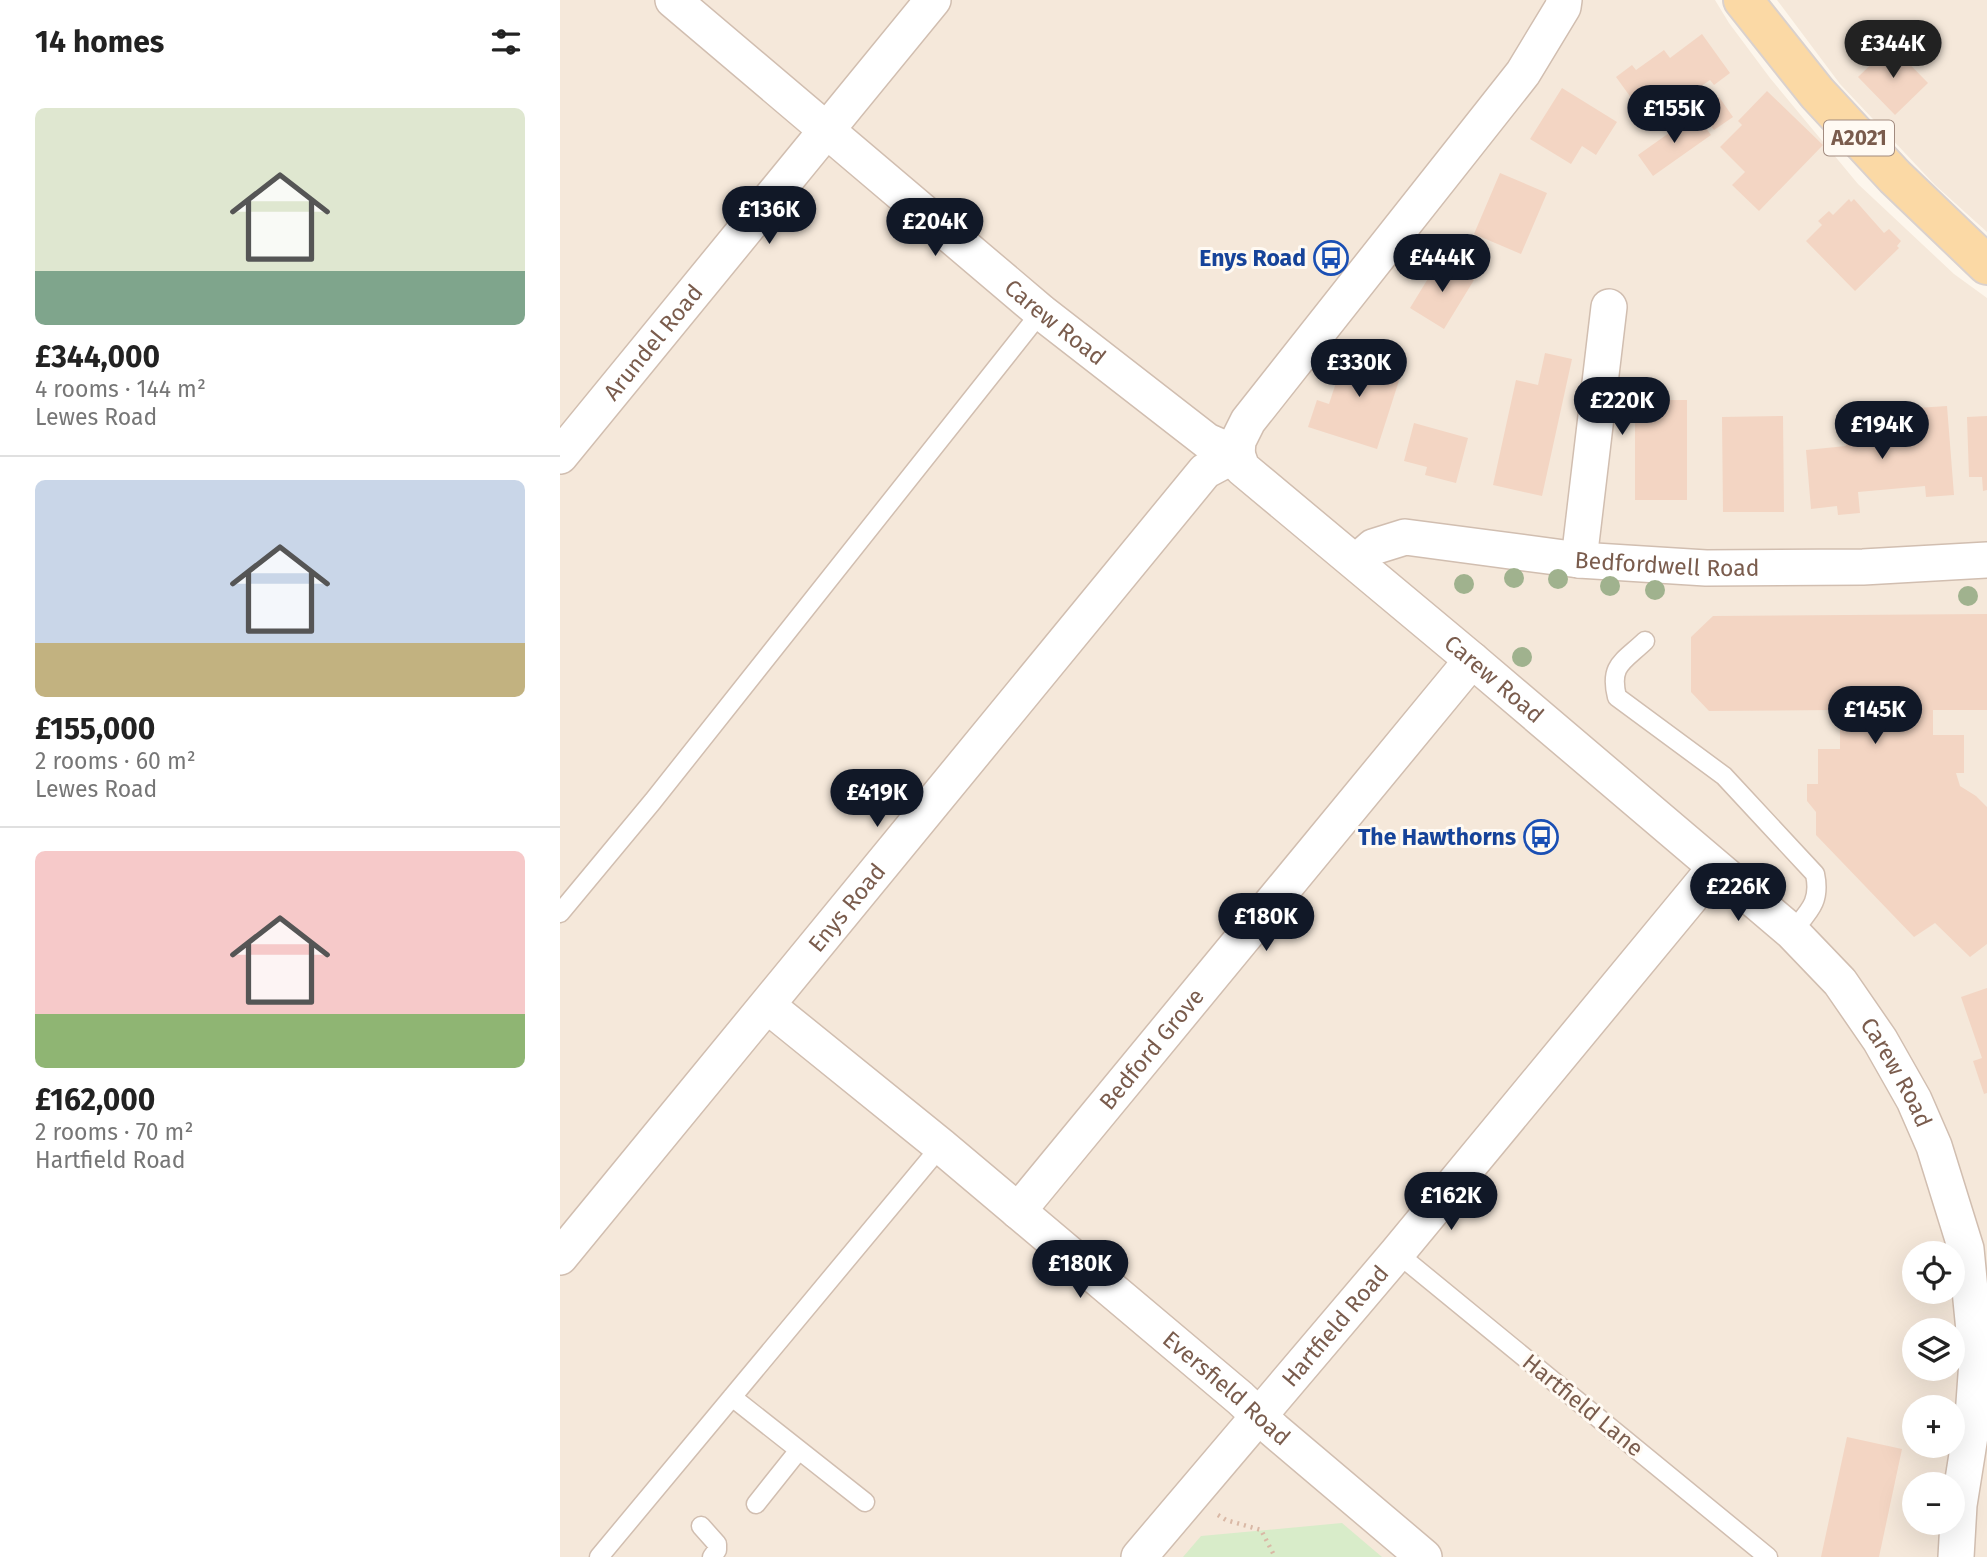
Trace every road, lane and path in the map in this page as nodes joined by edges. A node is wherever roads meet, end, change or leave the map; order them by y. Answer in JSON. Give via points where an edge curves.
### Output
{"nodes":[{"id":1,"x":673,"y":0,"type":"edge"},
{"id":2,"x":933,"y":0,"type":"edge"},
{"id":3,"x":1564,"y":0,"type":"edge"},
{"id":4,"x":1743,"y":0,"type":"edge"},
{"id":5,"x":828,"y":129,"type":"junction"},
{"id":6,"x":1987,"y":265,"type":"edge"},
{"id":7,"x":1609,"y":307,"type":"dead end"},
{"id":8,"x":1041,"y":312,"type":"junction"},
{"id":9,"x":1237,"y":454,"type":"junction"},
{"id":10,"x":560,"y":456,"type":"edge"},
{"id":11,"x":1579,"y":560,"type":"junction"},
{"id":12,"x":1987,"y":560,"type":"edge"},
{"id":13,"x":1356,"y":562,"type":"junction"},
{"id":14,"x":1645,"y":641,"type":"dead end"},
{"id":15,"x":1472,"y":660,"type":"junction"},
{"id":16,"x":1715,"y":868,"type":"junction"},
{"id":17,"x":560,"y":913,"type":"edge"},
{"id":18,"x":1792,"y":932,"type":"junction"},
{"id":19,"x":768,"y":1006,"type":"junction"},
{"id":20,"x":941,"y":1146,"type":"junction"},
{"id":21,"x":1018,"y":1211,"type":"junction"},
{"id":22,"x":1397,"y":1253,"type":"junction"},
{"id":23,"x":560,"y":1257,"type":"edge"},
{"id":24,"x":732,"y":1397,"type":"junction"},
{"id":25,"x":1259,"y":1416,"type":"junction"},
{"id":26,"x":799,"y":1450,"type":"junction"},
{"id":27,"x":1190,"y":1495,"type":"junction"},
{"id":28,"x":865,"y":1502,"type":"dead end"},
{"id":29,"x":756,"y":1504,"type":"dead end"},
{"id":30,"x":701,"y":1526,"type":"dead end"},
{"id":31,"x":599,"y":1557,"type":"edge"},
{"id":32,"x":712,"y":1557,"type":"edge"},
{"id":33,"x":1139,"y":1557,"type":"edge"},
{"id":34,"x":1275,"y":1557,"type":"edge"},
{"id":35,"x":1424,"y":1557,"type":"edge"},
{"id":36,"x":1768,"y":1557,"type":"edge"},
{"id":37,"x":1956,"y":1557,"type":"edge"}],
"edges":[{"from":1,"to":5,"type":"street","name":"Carew Road"},
{"from":2,"to":5,"type":"street","name":"Arundel Road"},
{"from":3,"to":9,"type":"street","via":[[1523,73],[1248,421]]},
{"from":4,"to":6,"type":"main road","number":"A2021","via":[[1817,93],[1895,177]]},
{"from":5,"to":8,"type":"street","name":"Carew Road"},
{"from":5,"to":10,"type":"street","name":"Arundel Road"},
{"from":7,"to":11,"type":"street"},
{"from":8,"to":9,"type":"street","name":"Carew Road","via":[[1207,441]]},
{"from":8,"to":17,"type":"lane"},
{"from":9,"to":13,"type":"street","name":"Carew Road","via":[[1242,468]]},
{"from":9,"to":19,"type":"street","name":"Enys Road","via":[[1205,471]]},
{"from":11,"to":12,"type":"street","name":"Bedfordwell Road","via":[[1719,568]]},
{"from":11,"to":13,"type":"street","name":"Bedfordwell Road","via":[[1405,537],[1373,547]]},
{"from":13,"to":15,"type":"street","name":"Carew Road"},
{"from":14,"to":18,"type":"lane","via":[[1615,670],[1617,697],[1724,776],[1815,874],[1818,890],[1813,906]]},
{"from":15,"to":16,"type":"street","name":"Carew Road"},
{"from":15,"to":21,"type":"street","name":"Bedford Grove"},
{"from":16,"to":18,"type":"street","name":"Carew Road"},
{"from":16,"to":22,"type":"street","name":"Hartfield Road"},
{"from":18,"to":37,"type":"street","name":"Carew Road","via":[[1840,982],[1914,1100],[1934,1146],[1966,1249],[1977,1361]]},
{"from":19,"to":20,"type":"street","name":"Eversfield Road"},
{"from":19,"to":23,"type":"street","name":"Enys Road"},
{"from":20,"to":21,"type":"street","name":"Eversfield Road"},
{"from":20,"to":24,"type":"lane"},
{"from":21,"to":25,"type":"street","name":"Eversfield Road"},
{"from":22,"to":25,"type":"street","name":"Hartfield Road"},
{"from":22,"to":36,"type":"lane","name":"Hartfield Lane"},
{"from":24,"to":26,"type":"lane"},
{"from":24,"to":31,"type":"lane"},
{"from":25,"to":27,"type":"street","name":"Hartfield Road"},
{"from":25,"to":35,"type":"street","name":"Eversfield Road"},
{"from":26,"to":28,"type":"lane"},
{"from":26,"to":29,"type":"lane"},
{"from":27,"to":33,"type":"street","name":"Hartfield Road"},
{"from":27,"to":34,"type":"path","via":[[1226,1521],[1261,1530]]},
{"from":30,"to":32,"type":"lane","via":[[717,1544]]}]}
